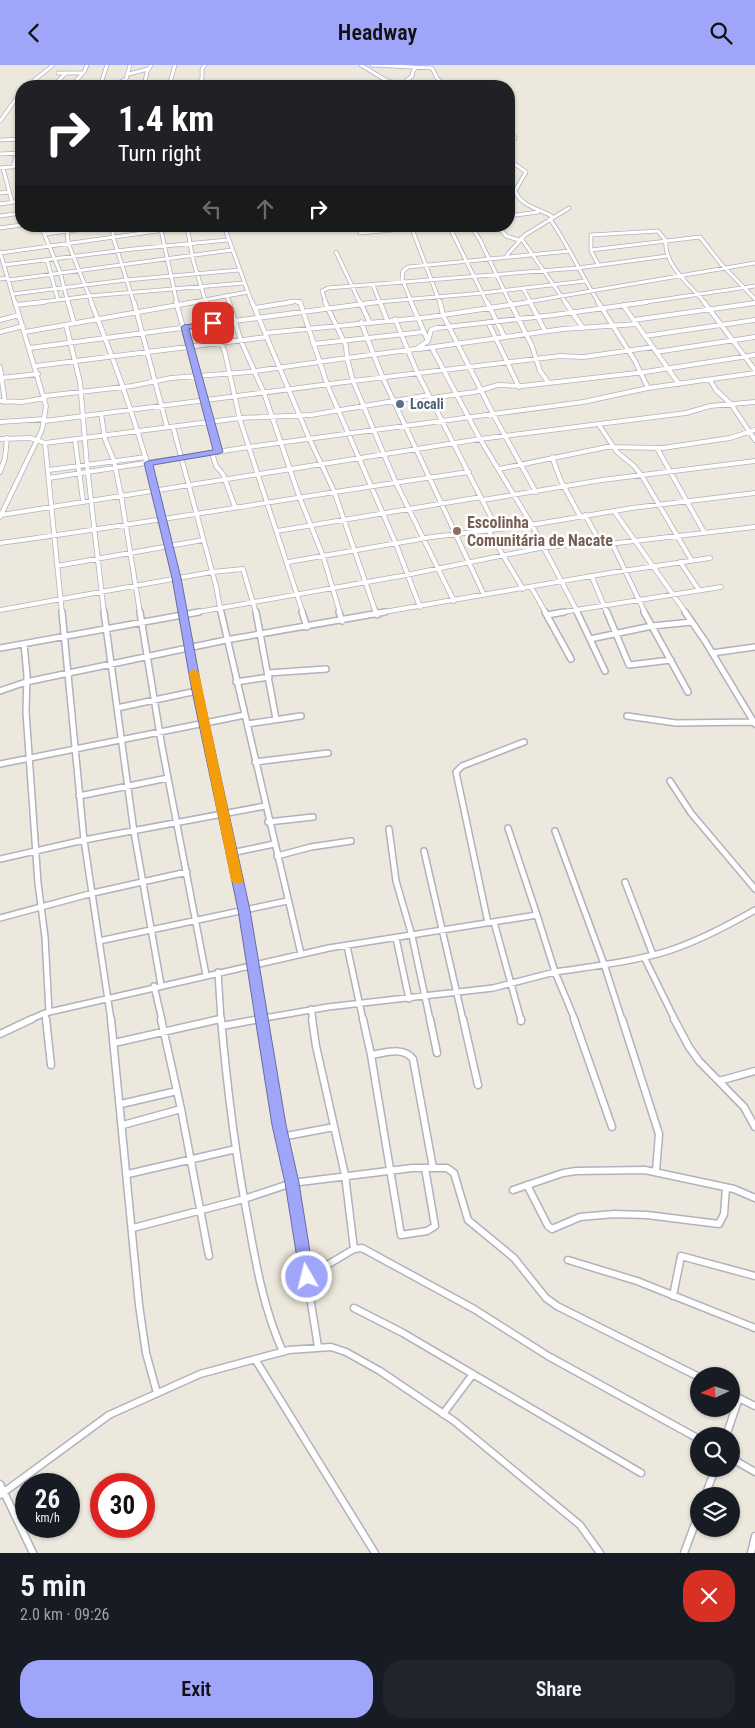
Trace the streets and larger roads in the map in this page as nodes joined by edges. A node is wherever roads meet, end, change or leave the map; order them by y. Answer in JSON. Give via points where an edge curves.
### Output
{"nodes":[{"id":1,"x":53,"y":65,"type":"edge"},
{"id":2,"x":87,"y":65,"type":"edge"},
{"id":3,"x":107,"y":65,"type":"edge"},
{"id":4,"x":130,"y":65,"type":"edge"},
{"id":5,"x":151,"y":65,"type":"edge"},
{"id":6,"x":175,"y":65,"type":"edge"},
{"id":7,"x":205,"y":65,"type":"edge"},
{"id":8,"x":361,"y":65,"type":"edge"},
{"id":9,"x":372,"y":65,"type":"edge"},
{"id":10,"x":417,"y":66,"type":"edge"},
{"id":11,"x":148,"y":69,"type":"junction"},
{"id":12,"x":58,"y":73,"type":"dead end"},
{"id":13,"x":66,"y":73,"type":"junction"},
{"id":14,"x":83,"y":73,"type":"junction"},
{"id":15,"x":129,"y":75,"type":"junction"},
{"id":16,"x":34,"y":80,"type":"edge"},
{"id":17,"x":59,"y":80,"type":"edge"},
{"id":18,"x":77,"y":80,"type":"edge"},
{"id":19,"x":102,"y":80,"type":"edge"},
{"id":20,"x":124,"y":80,"type":"edge"},
{"id":21,"x":145,"y":80,"type":"edge"},
{"id":22,"x":171,"y":80,"type":"edge"},
{"id":23,"x":201,"y":80,"type":"edge"},
{"id":24,"x":385,"y":80,"type":"edge"},
{"id":25,"x":407,"y":80,"type":"edge"},
{"id":26,"x":439,"y":80,"type":"edge"},
{"id":27,"x":15,"y":100,"type":"edge"},
{"id":28,"x":0,"y":121,"type":"edge"},
{"id":29,"x":15,"y":139,"type":"edge"},
{"id":30,"x":0,"y":140,"type":"edge"},
{"id":31,"x":15,"y":153,"type":"joint"},
{"id":32,"x":0,"y":154,"type":"edge"},
{"id":33,"x":515,"y":164,"type":"edge"},
{"id":34,"x":13,"y":167,"type":"joint"},
{"id":35,"x":1,"y":168,"type":"edge"},
{"id":36,"x":515,"y":191,"type":"edge"},
{"id":37,"x":515,"y":191,"type":"edge"},
{"id":38,"x":9,"y":192,"type":"junction"},
{"id":39,"x":0,"y":193,"type":"edge"},
{"id":40,"x":12,"y":202,"type":"junction"},
{"id":41,"x":15,"y":202,"type":"edge"},
{"id":42,"x":0,"y":204,"type":"edge"},
{"id":43,"x":569,"y":208,"type":"dead end"},
{"id":44,"x":543,"y":211,"type":"junction"},
{"id":45,"x":15,"y":214,"type":"edge"},
{"id":46,"x":515,"y":215,"type":"edge"},
{"id":47,"x":0,"y":217,"type":"edge"},
{"id":48,"x":552,"y":218,"type":"junction"},
{"id":49,"x":15,"y":226,"type":"edge"},
{"id":50,"x":0,"y":228,"type":"edge"},
{"id":51,"x":52,"y":232,"type":"edge"},
{"id":52,"x":67,"y":232,"type":"edge"},
{"id":53,"x":113,"y":232,"type":"edge"},
{"id":54,"x":151,"y":232,"type":"edge"},
{"id":55,"x":159,"y":232,"type":"edge"},
{"id":56,"x":187,"y":232,"type":"edge"},
{"id":57,"x":226,"y":232,"type":"edge"},
{"id":58,"x":369,"y":232,"type":"edge"},
{"id":59,"x":414,"y":232,"type":"edge"},
{"id":60,"x":452,"y":232,"type":"edge"},
{"id":61,"x":475,"y":232,"type":"edge"},
{"id":62,"x":503,"y":232,"type":"edge"},
{"id":63,"x":360,"y":233,"type":"dead end"},
{"id":64,"x":45,"y":234,"type":"joint"},
{"id":65,"x":113,"y":237,"type":"junction"},
{"id":66,"x":520,"y":239,"type":"junction"},
{"id":67,"x":228,"y":241,"type":"junction"},
{"id":68,"x":666,"y":241,"type":"junction"},
{"id":69,"x":68,"y":243,"type":"junction"},
{"id":70,"x":188,"y":244,"type":"junction"},
{"id":71,"x":49,"y":246,"type":"junction"},
{"id":72,"x":164,"y":246,"type":"junction"},
{"id":73,"x":232,"y":250,"type":"junction"},
{"id":74,"x":591,"y":250,"type":"junction"},
{"id":75,"x":117,"y":251,"type":"junction"},
{"id":76,"x":570,"y":251,"type":"junction"},
{"id":77,"x":0,"y":252,"type":"edge"},
{"id":78,"x":336,"y":252,"type":"dead end"},
{"id":79,"x":534,"y":254,"type":"junction"},
{"id":80,"x":190,"y":256,"type":"junction"},
{"id":81,"x":507,"y":256,"type":"junction"},
{"id":82,"x":667,"y":256,"type":"junction"},
{"id":83,"x":74,"y":257,"type":"junction"},
{"id":84,"x":1,"y":259,"type":"edge"},
{"id":85,"x":166,"y":259,"type":"junction"},
{"id":86,"x":488,"y":259,"type":"junction"},
{"id":87,"x":47,"y":260,"type":"junction"},
{"id":88,"x":55,"y":260,"type":"junction"},
{"id":89,"x":466,"y":261,"type":"junction"},
{"id":90,"x":755,"y":263,"type":"edge"},
{"id":91,"x":598,"y":264,"type":"junction"},
{"id":92,"x":4,"y":265,"type":"junction"},
{"id":93,"x":121,"y":265,"type":"junction"},
{"id":94,"x":426,"y":265,"type":"junction"},
{"id":95,"x":578,"y":268,"type":"junction"},
{"id":96,"x":80,"y":269,"type":"junction"},
{"id":97,"x":726,"y":269,"type":"junction"},
{"id":98,"x":239,"y":270,"type":"junction"},
{"id":99,"x":545,"y":271,"type":"junction"},
{"id":100,"x":60,"y":272,"type":"junction"},
{"id":101,"x":51,"y":273,"type":"junction"},
{"id":102,"x":195,"y":273,"type":"junction"},
{"id":103,"x":496,"y":274,"type":"junction"},
{"id":104,"x":170,"y":276,"type":"junction"},
{"id":105,"x":474,"y":276,"type":"junction"},
{"id":106,"x":683,"y":277,"type":"junction"},
{"id":107,"x":0,"y":279,"type":"edge"},
{"id":108,"x":8,"y":279,"type":"junction"},
{"id":109,"x":126,"y":280,"type":"junction"},
{"id":110,"x":433,"y":281,"type":"junction"},
{"id":111,"x":585,"y":281,"type":"junction"},
{"id":112,"x":244,"y":283,"type":"junction"},
{"id":113,"x":403,"y":283,"type":"junction"},
{"id":114,"x":85,"y":284,"type":"junction"},
{"id":115,"x":373,"y":285,"type":"junction"},
{"id":116,"x":554,"y":285,"type":"junction"},
{"id":117,"x":353,"y":286,"type":"junction"},
{"id":118,"x":755,"y":286,"type":"edge"},
{"id":119,"x":64,"y":287,"type":"junction"},
{"id":120,"x":200,"y":287,"type":"junction"},
{"id":121,"x":744,"y":287,"type":"junction"},
{"id":122,"x":56,"y":288,"type":"junction"},
{"id":123,"x":523,"y":288,"type":"junction"},
{"id":124,"x":174,"y":289,"type":"junction"},
{"id":125,"x":504,"y":291,"type":"junction"},
{"id":126,"x":131,"y":292,"type":"junction"},
{"id":127,"x":248,"y":292,"type":"junction"},
{"id":128,"x":592,"y":292,"type":"junction"},
{"id":129,"x":483,"y":293,"type":"junction"},
{"id":130,"x":13,"y":294,"type":"junction"},
{"id":131,"x":697,"y":294,"type":"junction"},
{"id":132,"x":227,"y":295,"type":"junction"},
{"id":133,"x":89,"y":296,"type":"junction"},
{"id":134,"x":439,"y":297,"type":"junction"},
{"id":135,"x":562,"y":297,"type":"junction"},
{"id":136,"x":68,"y":299,"type":"junction"},
{"id":137,"x":204,"y":299,"type":"junction"},
{"id":138,"x":409,"y":299,"type":"junction"},
{"id":139,"x":755,"y":299,"type":"edge"},
{"id":140,"x":58,"y":300,"type":"junction"},
{"id":141,"x":380,"y":302,"type":"junction"},
{"id":142,"x":530,"y":302,"type":"junction"},
{"id":143,"x":755,"y":303,"type":"edge"},
{"id":144,"x":178,"y":304,"type":"junction"},
{"id":145,"x":361,"y":304,"type":"junction"},
{"id":146,"x":512,"y":304,"type":"junction"},
{"id":147,"x":16,"y":305,"type":"junction"},
{"id":148,"x":623,"y":305,"type":"junction"},
{"id":149,"x":255,"y":308,"type":"junction"},
{"id":150,"x":490,"y":308,"type":"junction"},
{"id":151,"x":603,"y":308,"type":"junction"},
{"id":152,"x":329,"y":309,"type":"junction"},
{"id":153,"x":708,"y":309,"type":"junction"},
{"id":154,"x":137,"y":311,"type":"junction"},
{"id":155,"x":572,"y":312,"type":"junction"},
{"id":156,"x":304,"y":313,"type":"junction"},
{"id":157,"x":19,"y":315,"type":"junction"},
{"id":158,"x":443,"y":315,"type":"junction"},
{"id":159,"x":259,"y":317,"type":"junction"},
{"id":160,"x":416,"y":317,"type":"junction"},
{"id":161,"x":539,"y":317,"type":"junction"},
{"id":162,"x":395,"y":319,"type":"junction"},
{"id":163,"x":518,"y":319,"type":"junction"},
{"id":164,"x":0,"y":320,"type":"edge"},
{"id":165,"x":98,"y":320,"type":"junction"},
{"id":166,"x":387,"y":320,"type":"junction"},
{"id":167,"x":634,"y":320,"type":"junction"},
{"id":168,"x":755,"y":320,"type":"edge"},
{"id":169,"x":235,"y":321,"type":"junction"},
{"id":170,"x":369,"y":321,"type":"junction"},
{"id":171,"x":496,"y":321,"type":"junction"},
{"id":172,"x":361,"y":322,"type":"junction"},
{"id":173,"x":488,"y":322,"type":"junction"},
{"id":174,"x":74,"y":323,"type":"junction"},
{"id":175,"x":213,"y":323,"type":"junction"},
{"id":176,"x":337,"y":324,"type":"junction"},
{"id":177,"x":637,"y":324,"type":"junction"},
{"id":178,"x":66,"y":325,"type":"junction"},
{"id":179,"x":720,"y":325,"type":"junction"},
{"id":180,"x":23,"y":327,"type":"junction"},
{"id":181,"x":184,"y":327,"type":"junction"},
{"id":182,"x":450,"y":327,"type":"junction"},
{"id":183,"x":615,"y":327,"type":"junction"},
{"id":184,"x":309,"y":328,"type":"junction"},
{"id":185,"x":583,"y":328,"type":"junction"},
{"id":186,"x":423,"y":331,"type":"junction"},
{"id":187,"x":546,"y":331,"type":"junction"},
{"id":188,"x":0,"y":332,"type":"edge"},
{"id":189,"x":25,"y":332,"type":"junction"},
{"id":190,"x":143,"y":333,"type":"junction"},
{"id":191,"x":400,"y":334,"type":"junction"},
{"id":192,"x":525,"y":334,"type":"junction"},
{"id":193,"x":266,"y":335,"type":"junction"},
{"id":194,"x":504,"y":336,"type":"junction"},
{"id":195,"x":645,"y":336,"type":"junction"},
{"id":196,"x":755,"y":337,"type":"edge"},
{"id":197,"x":367,"y":338,"type":"junction"},
{"id":198,"x":495,"y":338,"type":"junction"},
{"id":199,"x":106,"y":339,"type":"junction"},
{"id":200,"x":343,"y":340,"type":"junction"},
{"id":201,"x":241,"y":341,"type":"junction"},
{"id":202,"x":428,"y":341,"type":"junction"},
{"id":203,"x":732,"y":341,"type":"junction"},
{"id":204,"x":70,"y":343,"type":"junction"},
{"id":205,"x":220,"y":343,"type":"junction"},
{"id":206,"x":313,"y":344,"type":"junction"},
{"id":207,"x":460,"y":345,"type":"junction"},
{"id":208,"x":189,"y":347,"type":"junction"},
{"id":209,"x":653,"y":347,"type":"junction"},
{"id":210,"x":30,"y":348,"type":"junction"},
{"id":211,"x":432,"y":348,"type":"junction"},
{"id":212,"x":416,"y":349,"type":"junction"},
{"id":213,"x":408,"y":350,"type":"junction"},
{"id":214,"x":630,"y":351,"type":"junction"},
{"id":215,"x":147,"y":352,"type":"junction"},
{"id":216,"x":656,"y":352,"type":"junction"},
{"id":217,"x":374,"y":355,"type":"junction"},
{"id":218,"x":755,"y":355,"type":"edge"},
{"id":219,"x":111,"y":357,"type":"junction"},
{"id":220,"x":745,"y":357,"type":"junction"},
{"id":221,"x":347,"y":358,"type":"junction"},
{"id":222,"x":75,"y":360,"type":"junction"},
{"id":223,"x":536,"y":360,"type":"junction"},
{"id":224,"x":319,"y":362,"type":"junction"},
{"id":225,"x":508,"y":363,"type":"junction"},
{"id":226,"x":36,"y":366,"type":"junction"},
{"id":227,"x":0,"y":367,"type":"edge"},
{"id":228,"x":469,"y":367,"type":"junction"},
{"id":229,"x":280,"y":368,"type":"junction"},
{"id":230,"x":444,"y":369,"type":"junction"},
{"id":231,"x":667,"y":369,"type":"junction"},
{"id":232,"x":256,"y":371,"type":"junction"},
{"id":233,"x":417,"y":372,"type":"junction"},
{"id":234,"x":641,"y":372,"type":"junction"},
{"id":235,"x":755,"y":372,"type":"edge"},
{"id":236,"x":38,"y":373,"type":"junction"},
{"id":237,"x":230,"y":374,"type":"junction"},
{"id":238,"x":198,"y":376,"type":"junction"},
{"id":239,"x":382,"y":376,"type":"junction"},
{"id":240,"x":1,"y":378,"type":"edge"},
{"id":241,"x":353,"y":381,"type":"junction"},
{"id":242,"x":710,"y":381,"type":"junction"},
{"id":243,"x":156,"y":382,"type":"junction"},
{"id":244,"x":548,"y":382,"type":"junction"},
{"id":245,"x":327,"y":384,"type":"junction"},
{"id":246,"x":678,"y":384,"type":"junction"},
{"id":247,"x":122,"y":387,"type":"junction"},
{"id":248,"x":519,"y":387,"type":"junction"},
{"id":249,"x":648,"y":388,"type":"junction"},
{"id":250,"x":289,"y":389,"type":"junction"},
{"id":251,"x":481,"y":391,"type":"junction"},
{"id":252,"x":80,"y":392,"type":"junction"},
{"id":253,"x":264,"y":393,"type":"junction"},
{"id":254,"x":457,"y":395,"type":"junction"},
{"id":255,"x":234,"y":396,"type":"junction"},
{"id":256,"x":45,"y":397,"type":"junction"},
{"id":257,"x":430,"y":397,"type":"junction"},
{"id":258,"x":205,"y":400,"type":"junction"},
{"id":259,"x":0,"y":401,"type":"edge"},
{"id":260,"x":394,"y":401,"type":"junction"},
{"id":261,"x":5,"y":402,"type":"junction"},
{"id":262,"x":755,"y":402,"type":"edge"},
{"id":263,"x":731,"y":404,"type":"junction"},
{"id":264,"x":162,"y":405,"type":"junction"},
{"id":265,"x":363,"y":407,"type":"junction"},
{"id":266,"x":129,"y":410,"type":"junction"},
{"id":267,"x":338,"y":410,"type":"junction"},
{"id":268,"x":101,"y":414,"type":"junction"},
{"id":269,"x":493,"y":414,"type":"junction"},
{"id":270,"x":300,"y":415,"type":"junction"},
{"id":271,"x":82,"y":416,"type":"junction"},
{"id":272,"x":469,"y":417,"type":"junction"},
{"id":273,"x":240,"y":418,"type":"junction"},
{"id":274,"x":274,"y":419,"type":"junction"},
{"id":275,"x":45,"y":420,"type":"junction"},
{"id":276,"x":442,"y":421,"type":"junction"},
{"id":277,"x":0,"y":422,"type":"edge"},
{"id":278,"x":210,"y":422,"type":"junction"},
{"id":279,"x":599,"y":425,"type":"junction"},
{"id":280,"x":406,"y":426,"type":"junction"},
{"id":281,"x":166,"y":427,"type":"junction"},
{"id":282,"x":173,"y":427,"type":"junction"},
{"id":283,"x":755,"y":430,"type":"edge"},
{"id":284,"x":138,"y":431,"type":"junction"},
{"id":285,"x":372,"y":431,"type":"junction"},
{"id":286,"x":749,"y":431,"type":"junction"},
{"id":287,"x":348,"y":434,"type":"junction"},
{"id":288,"x":104,"y":436,"type":"junction"},
{"id":289,"x":505,"y":436,"type":"junction"},
{"id":290,"x":7,"y":438,"type":"junction"},
{"id":291,"x":309,"y":438,"type":"junction"},
{"id":292,"x":0,"y":439,"type":"edge"},
{"id":293,"x":84,"y":439,"type":"junction"},
{"id":294,"x":480,"y":439,"type":"junction"},
{"id":295,"x":37,"y":440,"type":"junction"},
{"id":296,"x":75,"y":440,"type":"junction"},
{"id":297,"x":755,"y":440,"type":"edge"},
{"id":298,"x":282,"y":442,"type":"junction"},
{"id":299,"x":45,"y":443,"type":"junction"},
{"id":300,"x":454,"y":444,"type":"junction"},
{"id":301,"x":613,"y":446,"type":"junction"},
{"id":302,"x":249,"y":447,"type":"junction"},
{"id":303,"x":657,"y":448,"type":"junction"},
{"id":304,"x":416,"y":450,"type":"junction"},
{"id":305,"x":0,"y":452,"type":"edge"},
{"id":306,"x":6,"y":452,"type":"junction"},
{"id":307,"x":218,"y":452,"type":"junction"},
{"id":308,"x":212,"y":453,"type":"junction"},
{"id":309,"x":384,"y":455,"type":"junction"},
{"id":310,"x":146,"y":457,"type":"junction"},
{"id":311,"x":552,"y":457,"type":"junction"},
{"id":312,"x":182,"y":458,"type":"junction"},
{"id":313,"x":359,"y":459,"type":"junction"},
{"id":314,"x":114,"y":461,"type":"junction"},
{"id":315,"x":755,"y":461,"type":"edge"},
{"id":316,"x":148,"y":463,"type":"junction"},
{"id":317,"x":87,"y":465,"type":"junction"},
{"id":318,"x":321,"y":465,"type":"junction"},
{"id":319,"x":520,"y":465,"type":"junction"},
{"id":320,"x":77,"y":466,"type":"junction"},
{"id":321,"x":115,"y":468,"type":"junction"},
{"id":322,"x":290,"y":469,"type":"junction"},
{"id":323,"x":499,"y":469,"type":"junction"},
{"id":324,"x":49,"y":470,"type":"junction"},
{"id":325,"x":0,"y":472,"type":"edge"},
{"id":326,"x":88,"y":472,"type":"junction"},
{"id":327,"x":469,"y":472,"type":"junction"},
{"id":328,"x":673,"y":472,"type":"junction"},
{"id":329,"x":258,"y":473,"type":"junction"},
{"id":330,"x":78,"y":474,"type":"junction"},
{"id":331,"x":642,"y":476,"type":"junction"},
{"id":332,"x":49,"y":478,"type":"junction"},
{"id":333,"x":429,"y":478,"type":"junction"},
{"id":334,"x":224,"y":479,"type":"junction"},
{"id":335,"x":396,"y":483,"type":"junction"},
{"id":336,"x":189,"y":485,"type":"junction"},
{"id":337,"x":370,"y":486,"type":"junction"},
{"id":338,"x":564,"y":487,"type":"junction"},
{"id":339,"x":154,"y":490,"type":"junction"},
{"id":340,"x":334,"y":491,"type":"junction"},
{"id":341,"x":536,"y":492,"type":"junction"},
{"id":342,"x":121,"y":495,"type":"junction"},
{"id":343,"x":513,"y":495,"type":"junction"},
{"id":344,"x":754,"y":495,"type":"edge"},
{"id":345,"x":299,"y":497,"type":"junction"},
{"id":346,"x":482,"y":498,"type":"junction"},
{"id":347,"x":92,"y":500,"type":"junction"},
{"id":348,"x":83,"y":501,"type":"junction"},
{"id":349,"x":267,"y":501,"type":"junction"},
{"id":350,"x":686,"y":501,"type":"junction"},
{"id":351,"x":441,"y":504,"type":"junction"},
{"id":352,"x":658,"y":504,"type":"junction"},
{"id":353,"x":52,"y":507,"type":"junction"},
{"id":354,"x":235,"y":507,"type":"junction"},
{"id":355,"x":409,"y":509,"type":"junction"},
{"id":356,"x":614,"y":511,"type":"junction"},
{"id":357,"x":1,"y":514,"type":"edge"},
{"id":358,"x":197,"y":514,"type":"junction"},
{"id":359,"x":383,"y":514,"type":"junction"},
{"id":360,"x":583,"y":516,"type":"junction"},
{"id":361,"x":162,"y":520,"type":"junction"},
{"id":362,"x":344,"y":520,"type":"junction"},
{"id":363,"x":126,"y":525,"type":"junction"},
{"id":364,"x":532,"y":525,"type":"junction"},
{"id":365,"x":311,"y":526,"type":"junction"},
{"id":366,"x":755,"y":527,"type":"edge"},
{"id":367,"x":497,"y":529,"type":"junction"},
{"id":368,"x":488,"y":530,"type":"junction"},
{"id":369,"x":94,"y":531,"type":"junction"},
{"id":370,"x":277,"y":531,"type":"junction"},
{"id":371,"x":704,"y":532,"type":"junction"},
{"id":372,"x":455,"y":534,"type":"junction"},
{"id":373,"x":675,"y":535,"type":"junction"},
{"id":374,"x":54,"y":536,"type":"junction"},
{"id":375,"x":423,"y":539,"type":"junction"},
{"id":376,"x":203,"y":540,"type":"junction"},
{"id":377,"x":635,"y":540,"type":"junction"},
{"id":378,"x":600,"y":542,"type":"junction"},
{"id":379,"x":0,"y":543,"type":"edge"},
{"id":380,"x":612,"y":543,"type":"junction"},
{"id":381,"x":396,"y":544,"type":"junction"},
{"id":382,"x":168,"y":546,"type":"junction"},
{"id":383,"x":543,"y":547,"type":"junction"},
{"id":384,"x":356,"y":551,"type":"junction"},
{"id":385,"x":130,"y":553,"type":"junction"},
{"id":386,"x":323,"y":556,"type":"junction"},
{"id":387,"x":503,"y":556,"type":"junction"},
{"id":388,"x":98,"y":559,"type":"junction"},
{"id":389,"x":710,"y":559,"type":"dead end"},
{"id":390,"x":692,"y":561,"type":"junction"},
{"id":391,"x":288,"y":562,"type":"junction"},
{"id":392,"x":680,"y":562,"type":"junction"},
{"id":393,"x":468,"y":563,"type":"junction"},
{"id":394,"x":57,"y":566,"type":"junction"},
{"id":395,"x":653,"y":567,"type":"junction"},
{"id":396,"x":438,"y":569,"type":"junction"},
{"id":397,"x":624,"y":571,"type":"junction"},
{"id":398,"x":212,"y":572,"type":"junction"},
{"id":399,"x":408,"y":575,"type":"junction"},
{"id":400,"x":592,"y":577,"type":"junction"},
{"id":401,"x":176,"y":578,"type":"junction"},
{"id":402,"x":366,"y":582,"type":"junction"},
{"id":403,"x":563,"y":583,"type":"junction"},
{"id":404,"x":135,"y":585,"type":"junction"},
{"id":405,"x":531,"y":587,"type":"junction"},
{"id":406,"x":721,"y":587,"type":"dead end"},
{"id":407,"x":333,"y":588,"type":"junction"},
{"id":408,"x":523,"y":589,"type":"junction"},
{"id":409,"x":699,"y":590,"type":"junction"},
{"id":410,"x":101,"y":591,"type":"junction"},
{"id":411,"x":297,"y":594,"type":"junction"},
{"id":412,"x":672,"y":594,"type":"junction"},
{"id":413,"x":484,"y":595,"type":"junction"},
{"id":414,"x":638,"y":599,"type":"junction"},
{"id":415,"x":60,"y":600,"type":"junction"},
{"id":416,"x":454,"y":601,"type":"junction"},
{"id":417,"x":253,"y":602,"type":"junction"},
{"id":418,"x":604,"y":605,"type":"junction"},
{"id":419,"x":420,"y":607,"type":"junction"},
{"id":420,"x":220,"y":609,"type":"junction"},
{"id":421,"x":576,"y":609,"type":"junction"},
{"id":422,"x":0,"y":610,"type":"edge"},
{"id":423,"x":182,"y":615,"type":"junction"},
{"id":424,"x":377,"y":615,"type":"junction"},
{"id":425,"x":547,"y":615,"type":"junction"},
{"id":426,"x":342,"y":621,"type":"junction"},
{"id":427,"x":142,"y":622,"type":"junction"},
{"id":428,"x":692,"y":622,"type":"junction"},
{"id":429,"x":652,"y":626,"type":"junction"},
{"id":430,"x":307,"y":627,"type":"junction"},
{"id":431,"x":106,"y":629,"type":"junction"},
{"id":432,"x":615,"y":633,"type":"junction"},
{"id":433,"x":260,"y":635,"type":"junction"},
{"id":434,"x":64,"y":637,"type":"junction"},
{"id":435,"x":590,"y":639,"type":"junction"},
{"id":436,"x":226,"y":640,"type":"junction"},
{"id":437,"x":24,"y":644,"type":"junction"},
{"id":438,"x":755,"y":647,"type":"edge"},
{"id":439,"x":0,"y":648,"type":"edge"},
{"id":440,"x":190,"y":648,"type":"junction"},
{"id":441,"x":712,"y":653,"type":"junction"},
{"id":442,"x":149,"y":658,"type":"junction"},
{"id":443,"x":571,"y":659,"type":"dead end"},
{"id":444,"x":671,"y":660,"type":"junction"},
{"id":445,"x":110,"y":665,"type":"junction"},
{"id":446,"x":326,"y":669,"type":"dead end"},
{"id":447,"x":605,"y":671,"type":"dead end"},
{"id":448,"x":67,"y":673,"type":"junction"},
{"id":449,"x":269,"y":675,"type":"junction"},
{"id":450,"x":26,"y":682,"type":"junction"},
{"id":451,"x":236,"y":682,"type":"junction"},
{"id":452,"x":0,"y":691,"type":"edge"},
{"id":453,"x":197,"y":691,"type":"junction"},
{"id":454,"x":688,"y":692,"type":"dead end"},
{"id":455,"x":155,"y":700,"type":"junction"},
{"id":456,"x":116,"y":708,"type":"junction"},
{"id":457,"x":245,"y":715,"type":"junction"},
{"id":458,"x":301,"y":716,"type":"dead end"},
{"id":459,"x":627,"y":717,"type":"dead end"},
{"id":460,"x":276,"y":719,"type":"junction"},
{"id":461,"x":205,"y":723,"type":"junction"},
{"id":462,"x":754,"y":723,"type":"edge"},
{"id":463,"x":247,"y":724,"type":"junction"},
{"id":464,"x":160,"y":732,"type":"junction"},
{"id":465,"x":121,"y":739,"type":"junction"},
{"id":466,"x":524,"y":741,"type":"dead end"},
{"id":467,"x":74,"y":749,"type":"junction"},
{"id":468,"x":328,"y":753,"type":"dead end"},
{"id":469,"x":30,"y":757,"type":"junction"},
{"id":470,"x":255,"y":762,"type":"junction"},
{"id":471,"x":0,"y":764,"type":"edge"},
{"id":472,"x":168,"y":778,"type":"junction"},
{"id":473,"x":670,"y":781,"type":"dead end"},
{"id":474,"x":128,"y":786,"type":"junction"},
{"id":475,"x":79,"y":796,"type":"junction"},
{"id":476,"x":265,"y":806,"type":"junction"},
{"id":477,"x":223,"y":814,"type":"junction"},
{"id":478,"x":313,"y":817,"type":"dead end"},
{"id":479,"x":268,"y":822,"type":"junction"},
{"id":480,"x":177,"y":823,"type":"junction"},
{"id":481,"x":508,"y":828,"type":"dead end"},
{"id":482,"x":389,"y":829,"type":"dead end"},
{"id":483,"x":555,"y":831,"type":"dead end"},
{"id":484,"x":134,"y":832,"type":"junction"},
{"id":485,"x":84,"y":840,"type":"junction"},
{"id":486,"x":351,"y":841,"type":"dead end"},
{"id":487,"x":274,"y":844,"type":"junction"},
{"id":488,"x":35,"y":851,"type":"junction"},
{"id":489,"x":424,"y":851,"type":"dead end"},
{"id":490,"x":231,"y":853,"type":"junction"},
{"id":491,"x":276,"y":856,"type":"junction"},
{"id":492,"x":0,"y":859,"type":"edge"},
{"id":493,"x":186,"y":872,"type":"junction"},
{"id":494,"x":143,"y":882,"type":"junction"},
{"id":495,"x":625,"y":882,"type":"dead end"},
{"id":496,"x":755,"y":889,"type":"edge"},
{"id":497,"x":93,"y":893,"type":"junction"},
{"id":498,"x":287,"y":901,"type":"junction"},
{"id":499,"x":40,"y":907,"type":"junction"},
{"id":500,"x":244,"y":910,"type":"junction"},
{"id":501,"x":755,"y":910,"type":"edge"},
{"id":502,"x":537,"y":915,"type":"junction"},
{"id":503,"x":0,"y":918,"type":"edge"},
{"id":504,"x":196,"y":920,"type":"junction"},
{"id":505,"x":491,"y":923,"type":"junction"},
{"id":506,"x":152,"y":930,"type":"junction"},
{"id":507,"x":442,"y":931,"type":"junction"},
{"id":508,"x":412,"y":936,"type":"junction"},
{"id":509,"x":396,"y":938,"type":"junction"},
{"id":510,"x":99,"y":941,"type":"junction"},
{"id":511,"x":347,"y":946,"type":"junction"},
{"id":512,"x":301,"y":954,"type":"junction"},
{"id":513,"x":653,"y":955,"type":"junction"},
{"id":514,"x":644,"y":957,"type":"junction"},
{"id":515,"x":604,"y":964,"type":"junction"},
{"id":516,"x":253,"y":965,"type":"junction"},
{"id":517,"x":218,"y":972,"type":"junction"},
{"id":518,"x":555,"y":972,"type":"junction"},
{"id":519,"x":206,"y":975,"type":"junction"},
{"id":520,"x":512,"y":983,"type":"junction"},
{"id":521,"x":161,"y":985,"type":"junction"},
{"id":522,"x":154,"y":986,"type":"junction"},
{"id":523,"x":456,"y":993,"type":"junction"},
{"id":524,"x":109,"y":997,"type":"junction"},
{"id":525,"x":426,"y":997,"type":"junction"},
{"id":526,"x":409,"y":999,"type":"junction"},
{"id":527,"x":360,"y":1004,"type":"junction"},
{"id":528,"x":311,"y":1009,"type":"junction"},
{"id":529,"x":47,"y":1012,"type":"junction"},
{"id":530,"x":262,"y":1019,"type":"junction"},
{"id":531,"x":520,"y":1021,"type":"dead end"},
{"id":532,"x":221,"y":1023,"type":"junction"},
{"id":533,"x":163,"y":1031,"type":"junction"},
{"id":534,"x":0,"y":1034,"type":"edge"},
{"id":535,"x":114,"y":1043,"type":"junction"},
{"id":536,"x":437,"y":1053,"type":"dead end"},
{"id":537,"x":371,"y":1055,"type":"junction"},
{"id":538,"x":51,"y":1065,"type":"dead end"},
{"id":539,"x":755,"y":1071,"type":"edge"},
{"id":540,"x":719,"y":1081,"type":"junction"},
{"id":541,"x":478,"y":1085,"type":"dead end"},
{"id":542,"x":177,"y":1091,"type":"junction"},
{"id":543,"x":121,"y":1104,"type":"junction"},
{"id":544,"x":182,"y":1109,"type":"junction"},
{"id":545,"x":123,"y":1125,"type":"junction"},
{"id":546,"x":334,"y":1127,"type":"junction"},
{"id":547,"x":612,"y":1127,"type":"dead end"},
{"id":548,"x":755,"y":1127,"type":"edge"},
{"id":549,"x":281,"y":1137,"type":"junction"},
{"id":550,"x":236,"y":1149,"type":"junction"},
{"id":551,"x":192,"y":1159,"type":"junction"},
{"id":552,"x":429,"y":1168,"type":"junction"},
{"id":553,"x":390,"y":1171,"type":"junction"},
{"id":554,"x":656,"y":1171,"type":"junction"},
{"id":555,"x":128,"y":1174,"type":"junction"},
{"id":556,"x":344,"y":1175,"type":"junction"},
{"id":557,"x":292,"y":1183,"type":"junction"},
{"id":558,"x":527,"y":1185,"type":"junction"},
{"id":559,"x":726,"y":1188,"type":"junction"},
{"id":560,"x":513,"y":1189,"type":"dead end"},
{"id":561,"x":755,"y":1198,"type":"edge"},
{"id":562,"x":244,"y":1199,"type":"junction"},
{"id":563,"x":201,"y":1210,"type":"junction"},
{"id":564,"x":133,"y":1228,"type":"junction"},
{"id":565,"x":354,"y":1249,"type":"junction"},
{"id":566,"x":209,"y":1256,"type":"dead end"},
{"id":567,"x":568,"y":1260,"type":"dead end"},
{"id":568,"x":307,"y":1277,"type":"junction"},
{"id":569,"x":755,"y":1277,"type":"edge"},
{"id":570,"x":674,"y":1295,"type":"junction"},
{"id":571,"x":354,"y":1308,"type":"dead end"},
{"id":572,"x":755,"y":1328,"type":"edge"},
{"id":573,"x":318,"y":1347,"type":"junction"},
{"id":574,"x":283,"y":1352,"type":"junction"},
{"id":575,"x":255,"y":1359,"type":"junction"},
{"id":576,"x":690,"y":1372,"type":"edge"},
{"id":577,"x":473,"y":1374,"type":"junction"},
{"id":578,"x":157,"y":1393,"type":"junction"},
{"id":579,"x":740,"y":1398,"type":"edge"},
{"id":580,"x":755,"y":1406,"type":"edge"},
{"id":581,"x":443,"y":1414,"type":"junction"},
{"id":582,"x":690,"y":1434,"type":"edge"},
{"id":583,"x":740,"y":1463,"type":"edge"},
{"id":584,"x":755,"y":1472,"type":"edge"},
{"id":585,"x":641,"y":1473,"type":"dead end"},
{"id":586,"x":0,"y":1484,"type":"edge"},
{"id":587,"x":2,"y":1493,"type":"edge"},
{"id":588,"x":755,"y":1536,"type":"edge"},
{"id":589,"x":690,"y":1537,"type":"edge"},
{"id":590,"x":33,"y":1553,"type":"edge"},
{"id":591,"x":376,"y":1553,"type":"edge"},
{"id":592,"x":600,"y":1553,"type":"edge"},
{"id":593,"x":684,"y":1553,"type":"edge"},
{"id":594,"x":752,"y":1553,"type":"edge"}],
"edges":[{"from":1,"to":16,"type":"street"},
{"from":2,"to":14,"type":"street"},
{"from":3,"to":19,"type":"street"},
{"from":4,"to":15,"type":"street"},
{"from":5,"to":11,"type":"street"},
{"from":6,"to":22,"type":"street"},
{"from":7,"to":23,"type":"street"},
{"from":8,"to":24,"type":"street"},
{"from":9,"to":10,"type":"street"},
{"from":10,"to":25,"type":"street"},
{"from":10,"to":26,"type":"street","via":[[432,68]]},
{"from":11,"to":15,"type":"street"},
{"from":11,"to":21,"type":"street"},
{"from":12,"to":13,"type":"street"},
{"from":13,"to":14,"type":"street"},
{"from":13,"to":17,"type":"street"},
{"from":14,"to":18,"type":"street"},
{"from":15,"to":20,"type":"street"},
{"from":27,"to":28,"type":"street"},
{"from":29,"to":30,"type":"street"},
{"from":31,"to":32,"type":"street"},
{"from":31,"to":34,"type":"street"},
{"from":33,"to":37,"type":"street","via":[[526,172]]},
{"from":34,"to":35,"type":"street"},
{"from":35,"to":38,"type":"street"},
{"from":36,"to":44,"type":"street","via":[[530,209]]},
{"from":38,"to":39,"type":"street"},
{"from":38,"to":40,"type":"street"},
{"from":40,"to":41,"type":"street"},
{"from":40,"to":42,"type":"street"},
{"from":43,"to":48,"type":"street"},
{"from":44,"to":46,"type":"street"},
{"from":44,"to":48,"type":"street"},
{"from":45,"to":47,"type":"street"},
{"from":48,"to":66,"type":"street"},
{"from":48,"to":76,"type":"street"},
{"from":49,"to":50,"type":"street"},
{"from":51,"to":64,"type":"street"},
{"from":52,"to":69,"type":"street"},
{"from":53,"to":65,"type":"street"},
{"from":54,"to":65,"type":"street"},
{"from":55,"to":72,"type":"street"},
{"from":56,"to":70,"type":"street"},
{"from":57,"to":67,"type":"street"},
{"from":58,"to":63,"type":"street"},
{"from":59,"to":94,"type":"street"},
{"from":60,"to":89,"type":"street"},
{"from":61,"to":86,"type":"street"},
{"from":62,"to":66,"type":"street"},
{"from":64,"to":71,"type":"street"},
{"from":65,"to":69,"type":"street"},
{"from":65,"to":75,"type":"street"},
{"from":66,"to":79,"type":"street"},
{"from":66,"to":81,"type":"street"},
{"from":67,"to":70,"type":"street"},
{"from":67,"to":73,"type":"street"},
{"from":68,"to":74,"type":"street"},
{"from":68,"to":74,"type":"street","via":[[654,231],[594,235],[589,237]]},
{"from":68,"to":82,"type":"street","via":[[664,249]]},
{"from":68,"to":97,"type":"street","via":[[700,237]]},
{"from":69,"to":71,"type":"street"},
{"from":69,"to":83,"type":"street"},
{"from":70,"to":72,"type":"street"},
{"from":70,"to":80,"type":"street"},
{"from":71,"to":77,"type":"street"},
{"from":71,"to":88,"type":"street"},
{"from":72,"to":75,"type":"street"},
{"from":72,"to":85,"type":"street"},
{"from":73,"to":80,"type":"street"},
{"from":73,"to":98,"type":"street"},
{"from":74,"to":91,"type":"street"},
{"from":75,"to":83,"type":"street"},
{"from":75,"to":93,"type":"street"},
{"from":76,"to":79,"type":"street"},
{"from":76,"to":95,"type":"street"},
{"from":77,"to":84,"type":"street"},
{"from":78,"to":117,"type":"street"},
{"from":79,"to":81,"type":"street"},
{"from":79,"to":99,"type":"street"},
{"from":80,"to":85,"type":"street"},
{"from":80,"to":102,"type":"street"},
{"from":81,"to":86,"type":"street"},
{"from":82,"to":91,"type":"street"},
{"from":82,"to":106,"type":"street"},
{"from":83,"to":88,"type":"street"},
{"from":83,"to":96,"type":"street"},
{"from":84,"to":92,"type":"street"},
{"from":85,"to":93,"type":"street"},
{"from":85,"to":104,"type":"street"},
{"from":86,"to":89,"type":"street"},
{"from":86,"to":103,"type":"street"},
{"from":87,"to":88,"type":"street"},
{"from":87,"to":92,"type":"street"},
{"from":87,"to":101,"type":"street"},
{"from":88,"to":100,"type":"street"},
{"from":89,"to":94,"type":"street"},
{"from":89,"to":105,"type":"street"},
{"from":90,"to":97,"type":"street"},
{"from":91,"to":95,"type":"street"},
{"from":92,"to":108,"type":"street"},
{"from":93,"to":96,"type":"street"},
{"from":93,"to":109,"type":"street"},
{"from":94,"to":110,"type":"street"},
{"from":94,"to":113,"type":"street","via":[[405,269]]},
{"from":95,"to":99,"type":"street"},
{"from":95,"to":111,"type":"street"},
{"from":96,"to":100,"type":"street"},
{"from":96,"to":114,"type":"street"},
{"from":97,"to":106,"type":"street"},
{"from":97,"to":121,"type":"street"},
{"from":98,"to":102,"type":"street"},
{"from":98,"to":112,"type":"street"},
{"from":99,"to":103,"type":"street"},
{"from":99,"to":116,"type":"street"},
{"from":100,"to":101,"type":"street"},
{"from":100,"to":119,"type":"street"},
{"from":101,"to":108,"type":"street"},
{"from":101,"to":122,"type":"street"},
{"from":102,"to":104,"type":"street"},
{"from":102,"to":120,"type":"street"},
{"from":103,"to":105,"type":"street"},
{"from":103,"to":125,"type":"street"},
{"from":104,"to":109,"type":"street"},
{"from":104,"to":124,"type":"street"},
{"from":105,"to":110,"type":"street"},
{"from":105,"to":129,"type":"street"},
{"from":106,"to":128,"type":"street"},
{"from":106,"to":131,"type":"street"},
{"from":107,"to":108,"type":"street"},
{"from":108,"to":130,"type":"street"},
{"from":109,"to":114,"type":"street"},
{"from":109,"to":126,"type":"street"},
{"from":110,"to":113,"type":"street"},
{"from":110,"to":134,"type":"street"},
{"from":111,"to":116,"type":"street"},
{"from":111,"to":128,"type":"street"},
{"from":112,"to":120,"type":"street"},
{"from":112,"to":127,"type":"street"},
{"from":113,"to":115,"type":"street"},
{"from":113,"to":138,"type":"street"},
{"from":114,"to":119,"type":"street"},
{"from":114,"to":133,"type":"street"},
{"from":115,"to":117,"type":"street"},
{"from":115,"to":141,"type":"street"},
{"from":116,"to":123,"type":"street"},
{"from":116,"to":135,"type":"street"},
{"from":117,"to":145,"type":"street"},
{"from":117,"to":152,"type":"street","via":[[324,289],[322,295]]},
{"from":118,"to":121,"type":"street"},
{"from":119,"to":122,"type":"street"},
{"from":119,"to":136,"type":"street"},
{"from":120,"to":124,"type":"street"},
{"from":120,"to":137,"type":"street"},
{"from":121,"to":131,"type":"street"},
{"from":121,"to":139,"type":"street"},
{"from":122,"to":130,"type":"street"},
{"from":122,"to":140,"type":"street"},
{"from":123,"to":125,"type":"street"},
{"from":123,"to":142,"type":"street"},
{"from":124,"to":126,"type":"street"},
{"from":124,"to":144,"type":"street"},
{"from":125,"to":129,"type":"street"},
{"from":125,"to":146,"type":"street"},
{"from":126,"to":133,"type":"street"},
{"from":126,"to":154,"type":"street"},
{"from":127,"to":132,"type":"street"},
{"from":127,"to":149,"type":"street"},
{"from":128,"to":135,"type":"street"},
{"from":128,"to":151,"type":"street"},
{"from":129,"to":134,"type":"street"},
{"from":129,"to":150,"type":"street"},
{"from":130,"to":147,"type":"street"},
{"from":131,"to":148,"type":"street"},
{"from":131,"to":153,"type":"street"},
{"from":132,"to":137,"type":"street"},
{"from":132,"to":169,"type":"street"},
{"from":133,"to":136,"type":"street"},
{"from":133,"to":165,"type":"street"},
{"from":134,"to":138,"type":"street"},
{"from":134,"to":158,"type":"street"},
{"from":135,"to":142,"type":"street"},
{"from":135,"to":155,"type":"street"},
{"from":136,"to":140,"type":"street"},
{"from":136,"to":174,"type":"street"},
{"from":137,"to":144,"type":"street"},
{"from":137,"to":175,"type":"street"},
{"from":138,"to":141,"type":"street"},
{"from":138,"to":160,"type":"street"},
{"from":140,"to":147,"type":"street"},
{"from":141,"to":145,"type":"street"},
{"from":141,"to":166,"type":"street"},
{"from":142,"to":146,"type":"street"},
{"from":142,"to":161,"type":"street"},
{"from":143,"to":153,"type":"street"},
{"from":144,"to":154,"type":"street"},
{"from":144,"to":181,"type":"street"},
{"from":145,"to":152,"type":"street"},
{"from":145,"to":170,"type":"street"},
{"from":146,"to":150,"type":"street"},
{"from":146,"to":163,"type":"street"},
{"from":147,"to":157,"type":"street"},
{"from":148,"to":151,"type":"street"},
{"from":148,"to":167,"type":"street"},
{"from":149,"to":156,"type":"street","via":[[297,301]]},
{"from":149,"to":159,"type":"street"},
{"from":150,"to":158,"type":"street"},
{"from":150,"to":171,"type":"street"},
{"from":151,"to":155,"type":"street"},
{"from":151,"to":183,"type":"street"},
{"from":152,"to":156,"type":"street"},
{"from":152,"to":176,"type":"street"},
{"from":153,"to":167,"type":"street"},
{"from":153,"to":179,"type":"street"},
{"from":154,"to":165,"type":"street"},
{"from":154,"to":190,"type":"street"},
{"from":155,"to":161,"type":"street"},
{"from":155,"to":185,"type":"street"},
{"from":156,"to":159,"type":"street"},
{"from":156,"to":184,"type":"street"},
{"from":157,"to":164,"type":"street"},
{"from":157,"to":180,"type":"street"},
{"from":158,"to":160,"type":"street"},
{"from":158,"to":182,"type":"street"},
{"from":159,"to":169,"type":"street"},
{"from":159,"to":193,"type":"street"},
{"from":160,"to":162,"type":"street"},
{"from":160,"to":186,"type":"street"},
{"from":161,"to":163,"type":"street"},
{"from":161,"to":187,"type":"street"},
{"from":162,"to":166,"type":"street"},
{"from":162,"to":191,"type":"street"},
{"from":163,"to":171,"type":"street"},
{"from":163,"to":192,"type":"street"},
{"from":165,"to":174,"type":"street"},
{"from":165,"to":199,"type":"street"},
{"from":166,"to":170,"type":"street"},
{"from":167,"to":177,"type":"street"},
{"from":168,"to":179,"type":"street"},
{"from":169,"to":175,"type":"street"},
{"from":169,"to":201,"type":"street"},
{"from":170,"to":172,"type":"street"},
{"from":171,"to":173,"type":"street"},
{"from":171,"to":194,"type":"street"},
{"from":172,"to":176,"type":"street"},
{"from":172,"to":197,"type":"street"},
{"from":173,"to":182,"type":"street"},
{"from":173,"to":198,"type":"street"},
{"from":174,"to":178,"type":"street"},
{"from":175,"to":181,"type":"street"},
{"from":175,"to":205,"type":"street"},
{"from":176,"to":184,"type":"street"},
{"from":176,"to":200,"type":"street"},
{"from":177,"to":183,"type":"street"},
{"from":177,"to":195,"type":"street"},
{"from":178,"to":189,"type":"street"},
{"from":178,"to":204,"type":"street"},
{"from":179,"to":195,"type":"street"},
{"from":179,"to":203,"type":"street"},
{"from":180,"to":188,"type":"street"},
{"from":180,"to":189,"type":"street"},
{"from":181,"to":190,"type":"street"},
{"from":181,"to":208,"type":"street"},
{"from":182,"to":202,"type":"street","via":[[431,330]]},
{"from":182,"to":207,"type":"street"},
{"from":183,"to":185,"type":"street"},
{"from":183,"to":214,"type":"street"},
{"from":184,"to":193,"type":"street"},
{"from":184,"to":206,"type":"street"},
{"from":185,"to":187,"type":"street"},
{"from":186,"to":191,"type":"street"},
{"from":186,"to":202,"type":"street"},
{"from":187,"to":192,"type":"street"},
{"from":189,"to":210,"type":"street"},
{"from":190,"to":199,"type":"street"},
{"from":190,"to":215,"type":"street"},
{"from":191,"to":197,"type":"street"},
{"from":191,"to":213,"type":"street"},
{"from":192,"to":194,"type":"street"},
{"from":192,"to":223,"type":"street"},
{"from":193,"to":201,"type":"street"},
{"from":193,"to":229,"type":"street"},
{"from":194,"to":198,"type":"street"},
{"from":195,"to":209,"type":"street"},
{"from":196,"to":203,"type":"street"},
{"from":197,"to":200,"type":"street"},
{"from":197,"to":217,"type":"street"},
{"from":198,"to":207,"type":"street"},
{"from":198,"to":225,"type":"street"},
{"from":199,"to":204,"type":"street"},
{"from":199,"to":219,"type":"street"},
{"from":200,"to":206,"type":"street"},
{"from":200,"to":221,"type":"street"},
{"from":201,"to":205,"type":"street"},
{"from":201,"to":232,"type":"street"},
{"from":202,"to":212,"type":"street"},
{"from":203,"to":216,"type":"street"},
{"from":203,"to":220,"type":"street"},
{"from":204,"to":210,"type":"street"},
{"from":204,"to":222,"type":"street"},
{"from":205,"to":208,"type":"street"},
{"from":205,"to":237,"type":"street"},
{"from":206,"to":224,"type":"street"},
{"from":207,"to":211,"type":"street"},
{"from":207,"to":228,"type":"street"},
{"from":208,"to":215,"type":"street"},
{"from":208,"to":238,"type":"street"},
{"from":209,"to":214,"type":"street"},
{"from":209,"to":216,"type":"street"},
{"from":210,"to":226,"type":"street"},
{"from":211,"to":212,"type":"street"},
{"from":211,"to":230,"type":"street"},
{"from":212,"to":213,"type":"street"},
{"from":213,"to":217,"type":"street"},
{"from":213,"to":233,"type":"street"},
{"from":214,"to":223,"type":"street","via":[[584,357],[560,355]]},
{"from":214,"to":234,"type":"street"},
{"from":215,"to":219,"type":"street"},
{"from":215,"to":243,"type":"street"},
{"from":216,"to":231,"type":"street"},
{"from":217,"to":221,"type":"street"},
{"from":217,"to":239,"type":"street"},
{"from":218,"to":220,"type":"street"},
{"from":219,"to":222,"type":"street"},
{"from":219,"to":247,"type":"street"},
{"from":220,"to":231,"type":"street"},
{"from":220,"to":235,"type":"street"},
{"from":221,"to":224,"type":"street"},
{"from":221,"to":241,"type":"street"},
{"from":222,"to":226,"type":"street"},
{"from":222,"to":252,"type":"street"},
{"from":223,"to":225,"type":"street"},
{"from":223,"to":244,"type":"street"},
{"from":224,"to":229,"type":"street"},
{"from":224,"to":245,"type":"street"},
{"from":225,"to":228,"type":"street"},
{"from":225,"to":248,"type":"street"},
{"from":226,"to":236,"type":"street"},
{"from":227,"to":240,"type":"street"},
{"from":228,"to":230,"type":"street"},
{"from":228,"to":251,"type":"street"},
{"from":229,"to":232,"type":"street"},
{"from":229,"to":250,"type":"street"},
{"from":230,"to":233,"type":"street"},
{"from":230,"to":254,"type":"street"},
{"from":231,"to":234,"type":"street"},
{"from":231,"to":246,"type":"street"},
{"from":232,"to":237,"type":"street"},
{"from":232,"to":253,"type":"street"},
{"from":233,"to":239,"type":"street"},
{"from":233,"to":257,"type":"street"},
{"from":234,"to":244,"type":"street"},
{"from":234,"to":249,"type":"street"},
{"from":235,"to":242,"type":"street"},
{"from":236,"to":240,"type":"street"},
{"from":236,"to":256,"type":"street"},
{"from":237,"to":238,"type":"street"},
{"from":237,"to":255,"type":"street"},
{"from":238,"to":243,"type":"street"},
{"from":238,"to":258,"type":"street"},
{"from":239,"to":241,"type":"street"},
{"from":239,"to":260,"type":"street"},
{"from":240,"to":261,"type":"street"},
{"from":241,"to":245,"type":"street"},
{"from":241,"to":265,"type":"street"},
{"from":242,"to":246,"type":"street"},
{"from":242,"to":263,"type":"street"},
{"from":243,"to":247,"type":"street"},
{"from":243,"to":264,"type":"street"},
{"from":244,"to":248,"type":"street"},
{"from":245,"to":250,"type":"street"},
{"from":245,"to":267,"type":"street"},
{"from":246,"to":249,"type":"street"},
{"from":247,"to":252,"type":"street"},
{"from":247,"to":266,"type":"street"},
{"from":248,"to":251,"type":"street","via":[[498,385]]},
{"from":249,"to":269,"type":"street","via":[[583,403]]},
{"from":250,"to":253,"type":"street"},
{"from":250,"to":270,"type":"street"},
{"from":251,"to":254,"type":"street"},
{"from":251,"to":269,"type":"street"},
{"from":252,"to":256,"type":"street"},
{"from":252,"to":271,"type":"street"},
{"from":253,"to":255,"type":"street"},
{"from":253,"to":274,"type":"street"},
{"from":254,"to":257,"type":"street"},
{"from":254,"to":272,"type":"street"},
{"from":255,"to":258,"type":"street"},
{"from":255,"to":273,"type":"street"},
{"from":256,"to":261,"type":"street"},
{"from":256,"to":275,"type":"street"},
{"from":257,"to":260,"type":"street"},
{"from":257,"to":276,"type":"street"},
{"from":258,"to":264,"type":"street"},
{"from":258,"to":278,"type":"street"},
{"from":259,"to":261,"type":"street"},
{"from":260,"to":265,"type":"street"},
{"from":260,"to":280,"type":"street"},
{"from":262,"to":263,"type":"street"},
{"from":263,"to":279,"type":"street"},
{"from":263,"to":286,"type":"street"},
{"from":264,"to":266,"type":"street"},
{"from":264,"to":281,"type":"street"},
{"from":265,"to":267,"type":"street"},
{"from":265,"to":285,"type":"street"},
{"from":266,"to":268,"type":"street"},
{"from":266,"to":284,"type":"street"},
{"from":267,"to":270,"type":"street"},
{"from":267,"to":287,"type":"street"},
{"from":268,"to":271,"type":"street"},
{"from":268,"to":288,"type":"street"},
{"from":269,"to":272,"type":"street"},
{"from":269,"to":289,"type":"street"},
{"from":270,"to":274,"type":"street"},
{"from":270,"to":291,"type":"street"},
{"from":271,"to":275,"type":"street"},
{"from":271,"to":293,"type":"street"},
{"from":272,"to":276,"type":"street"},
{"from":272,"to":294,"type":"street"},
{"from":273,"to":274,"type":"street"},
{"from":273,"to":278,"type":"street"},
{"from":273,"to":302,"type":"street"},
{"from":274,"to":298,"type":"street"},
{"from":275,"to":277,"type":"street"},
{"from":275,"to":295,"type":"street"},
{"from":276,"to":280,"type":"street"},
{"from":276,"to":300,"type":"street"},
{"from":278,"to":282,"type":"street"},
{"from":278,"to":307,"type":"street"},
{"from":279,"to":289,"type":"street"},
{"from":279,"to":301,"type":"street"},
{"from":280,"to":285,"type":"street"},
{"from":280,"to":304,"type":"street"},
{"from":281,"to":282,"type":"street"},
{"from":281,"to":284,"type":"street"},
{"from":282,"to":312,"type":"street"},
{"from":283,"to":286,"type":"street"},
{"from":284,"to":288,"type":"street"},
{"from":284,"to":310,"type":"street"},
{"from":285,"to":287,"type":"street"},
{"from":285,"to":309,"type":"street"},
{"from":286,"to":297,"type":"street"},
{"from":286,"to":303,"type":"street"},
{"from":287,"to":291,"type":"street"},
{"from":287,"to":313,"type":"street"},
{"from":288,"to":293,"type":"street"},
{"from":288,"to":314,"type":"street"},
{"from":289,"to":294,"type":"street"},
{"from":289,"to":319,"type":"street"},
{"from":290,"to":292,"type":"street"},
{"from":290,"to":295,"type":"street"},
{"from":290,"to":306,"type":"street"},
{"from":291,"to":298,"type":"street"},
{"from":291,"to":318,"type":"street"},
{"from":293,"to":296,"type":"street"},
{"from":293,"to":317,"type":"street"},
{"from":294,"to":300,"type":"street"},
{"from":294,"to":323,"type":"street"},
{"from":295,"to":299,"type":"street"},
{"from":295,"to":357,"type":"street"},
{"from":296,"to":299,"type":"street"},
{"from":296,"to":320,"type":"street"},
{"from":298,"to":302,"type":"street"},
{"from":298,"to":322,"type":"street"},
{"from":299,"to":324,"type":"street"},
{"from":300,"to":304,"type":"street"},
{"from":300,"to":327,"type":"street"},
{"from":301,"to":303,"type":"street"},
{"from":301,"to":311,"type":"street"},
{"from":301,"to":331,"type":"street"},
{"from":302,"to":307,"type":"street"},
{"from":302,"to":329,"type":"street"},
{"from":303,"to":328,"type":"street"},
{"from":304,"to":309,"type":"street"},
{"from":304,"to":333,"type":"street"},
{"from":305,"to":306,"type":"street"},
{"from":306,"to":325,"type":"street"},
{"from":307,"to":308,"type":"street"},
{"from":308,"to":312,"type":"street"},
{"from":308,"to":334,"type":"street"},
{"from":309,"to":313,"type":"street"},
{"from":309,"to":335,"type":"street"},
{"from":310,"to":314,"type":"street"},
{"from":310,"to":316,"type":"street"},
{"from":311,"to":319,"type":"street"},
{"from":311,"to":338,"type":"street"},
{"from":312,"to":316,"type":"street"},
{"from":312,"to":336,"type":"street"},
{"from":313,"to":318,"type":"street"},
{"from":313,"to":337,"type":"street"},
{"from":314,"to":317,"type":"street"},
{"from":314,"to":321,"type":"street"},
{"from":315,"to":328,"type":"street"},
{"from":316,"to":321,"type":"street"},
{"from":316,"to":339,"type":"street"},
{"from":317,"to":320,"type":"street"},
{"from":317,"to":326,"type":"street"},
{"from":318,"to":322,"type":"street"},
{"from":318,"to":340,"type":"street"},
{"from":319,"to":323,"type":"street"},
{"from":319,"to":341,"type":"street"},
{"from":320,"to":324,"type":"street"},
{"from":320,"to":330,"type":"street"},
{"from":321,"to":326,"type":"street"},
{"from":321,"to":342,"type":"street"},
{"from":322,"to":329,"type":"street"},
{"from":322,"to":345,"type":"street"},
{"from":323,"to":343,"type":"street"},
{"from":324,"to":332,"type":"street"},
{"from":326,"to":330,"type":"street"},
{"from":326,"to":347,"type":"street"},
{"from":327,"to":333,"type":"street"},
{"from":327,"to":346,"type":"street"},
{"from":328,"to":331,"type":"street"},
{"from":328,"to":350,"type":"street"},
{"from":329,"to":334,"type":"street"},
{"from":329,"to":349,"type":"street"},
{"from":330,"to":332,"type":"street"},
{"from":330,"to":348,"type":"street"},
{"from":331,"to":338,"type":"street"},
{"from":331,"to":352,"type":"street"},
{"from":332,"to":353,"type":"street"},
{"from":333,"to":335,"type":"street"},
{"from":333,"to":351,"type":"street"},
{"from":334,"to":336,"type":"street"},
{"from":334,"to":354,"type":"street"},
{"from":335,"to":337,"type":"street"},
{"from":335,"to":355,"type":"street"},
{"from":336,"to":339,"type":"street"},
{"from":336,"to":358,"type":"street"},
{"from":337,"to":340,"type":"street"},
{"from":337,"to":359,"type":"street"},
{"from":338,"to":341,"type":"street"},
{"from":338,"to":360,"type":"street"},
{"from":339,"to":342,"type":"street"},
{"from":339,"to":361,"type":"street"},
{"from":340,"to":345,"type":"street"},
{"from":340,"to":362,"type":"street"},
{"from":341,"to":343,"type":"street"},
{"from":342,"to":347,"type":"street"},
{"from":342,"to":363,"type":"street"},
{"from":343,"to":346,"type":"street"},
{"from":343,"to":364,"type":"street"},
{"from":344,"to":350,"type":"street"},
{"from":345,"to":349,"type":"street"},
{"from":345,"to":365,"type":"street"},
{"from":346,"to":351,"type":"street"},
{"from":346,"to":367,"type":"street"},
{"from":347,"to":348,"type":"street"},
{"from":347,"to":369,"type":"street"},
{"from":348,"to":353,"type":"street"},
{"from":349,"to":354,"type":"street"},
{"from":349,"to":370,"type":"street"},
{"from":350,"to":352,"type":"street"},
{"from":350,"to":371,"type":"street"},
{"from":351,"to":355,"type":"street"},
{"from":351,"to":372,"type":"street"},
{"from":352,"to":356,"type":"street"},
{"from":352,"to":373,"type":"street"},
{"from":353,"to":357,"type":"street"},
{"from":353,"to":374,"type":"street"},
{"from":354,"to":358,"type":"street"},
{"from":355,"to":359,"type":"street"},
{"from":355,"to":375,"type":"street"},
{"from":356,"to":360,"type":"street"},
{"from":356,"to":377,"type":"street"},
{"from":358,"to":361,"type":"street"},
{"from":358,"to":376,"type":"street"},
{"from":359,"to":362,"type":"street"},
{"from":359,"to":381,"type":"street"},
{"from":360,"to":364,"type":"street"},
{"from":360,"to":378,"type":"street"},
{"from":361,"to":363,"type":"street"},
{"from":361,"to":382,"type":"street"},
{"from":362,"to":365,"type":"street"},
{"from":362,"to":384,"type":"street"},
{"from":363,"to":369,"type":"street"},
{"from":363,"to":385,"type":"street"},
{"from":364,"to":367,"type":"street"},
{"from":364,"to":383,"type":"street"},
{"from":365,"to":370,"type":"street"},
{"from":365,"to":386,"type":"street"},
{"from":366,"to":371,"type":"street"},
{"from":367,"to":368,"type":"street"},
{"from":368,"to":372,"type":"street"},
{"from":368,"to":387,"type":"street"},
{"from":369,"to":374,"type":"street"},
{"from":369,"to":388,"type":"street"},
{"from":370,"to":391,"type":"street"},
{"from":371,"to":373,"type":"street"},
{"from":372,"to":375,"type":"street"},
{"from":372,"to":393,"type":"street"},
{"from":373,"to":377,"type":"street"},
{"from":373,"to":390,"type":"street"},
{"from":374,"to":379,"type":"street"},
{"from":374,"to":394,"type":"street"},
{"from":375,"to":381,"type":"street"},
{"from":375,"to":396,"type":"street"},
{"from":376,"to":382,"type":"street"},
{"from":376,"to":398,"type":"street"},
{"from":377,"to":380,"type":"street"},
{"from":377,"to":395,"type":"street"},
{"from":378,"to":380,"type":"street"},
{"from":378,"to":383,"type":"street"},
{"from":380,"to":397,"type":"street"},
{"from":381,"to":384,"type":"street"},
{"from":381,"to":399,"type":"street"},
{"from":382,"to":385,"type":"street"},
{"from":382,"to":401,"type":"street"},
{"from":383,"to":387,"type":"street"},
{"from":383,"to":403,"type":"street"},
{"from":384,"to":386,"type":"street"},
{"from":384,"to":402,"type":"street"},
{"from":385,"to":388,"type":"street"},
{"from":385,"to":404,"type":"street"},
{"from":386,"to":391,"type":"street"},
{"from":386,"to":407,"type":"street"},
{"from":387,"to":393,"type":"street"},
{"from":387,"to":408,"type":"street"},
{"from":388,"to":394,"type":"street"},
{"from":388,"to":410,"type":"street"},
{"from":389,"to":390,"type":"street"},
{"from":390,"to":392,"type":"street"},
{"from":391,"to":411,"type":"street"},
{"from":392,"to":395,"type":"street"},
{"from":392,"to":409,"type":"street"},
{"from":393,"to":396,"type":"street"},
{"from":393,"to":413,"type":"street"},
{"from":394,"to":415,"type":"street"},
{"from":395,"to":397,"type":"street"},
{"from":395,"to":412,"type":"street"},
{"from":396,"to":399,"type":"street"},
{"from":396,"to":416,"type":"street"},
{"from":397,"to":400,"type":"street"},
{"from":397,"to":414,"type":"street"},
{"from":398,"to":401,"type":"street"},
{"from":398,"to":417,"type":"street","via":[[243,569]]},
{"from":398,"to":420,"type":"street"},
{"from":399,"to":402,"type":"street"},
{"from":399,"to":419,"type":"street"},
{"from":400,"to":403,"type":"street"},
{"from":400,"to":418,"type":"street"},
{"from":401,"to":404,"type":"street"},
{"from":401,"to":423,"type":"street"},
{"from":402,"to":407,"type":"street"},
{"from":402,"to":424,"type":"street"},
{"from":403,"to":405,"type":"street"},
{"from":403,"to":421,"type":"street"},
{"from":404,"to":410,"type":"street"},
{"from":404,"to":427,"type":"street"},
{"from":405,"to":408,"type":"street"},
{"from":405,"to":425,"type":"street"},
{"from":406,"to":409,"type":"street"},
{"from":407,"to":411,"type":"street"},
{"from":407,"to":426,"type":"street"},
{"from":408,"to":413,"type":"street"},
{"from":409,"to":412,"type":"street"},
{"from":410,"to":415,"type":"street"},
{"from":410,"to":431,"type":"street"},
{"from":411,"to":417,"type":"street"},
{"from":411,"to":430,"type":"street"},
{"from":412,"to":414,"type":"street"},
{"from":412,"to":428,"type":"street"},
{"from":413,"to":416,"type":"street"},
{"from":414,"to":418,"type":"street"},
{"from":414,"to":429,"type":"street"},
{"from":415,"to":422,"type":"street"},
{"from":415,"to":434,"type":"street"},
{"from":416,"to":419,"type":"street"},
{"from":417,"to":420,"type":"street"},
{"from":417,"to":433,"type":"street"},
{"from":418,"to":421,"type":"street"},
{"from":418,"to":432,"type":"street"},
{"from":419,"to":424,"type":"street"},
{"from":420,"to":423,"type":"street"},
{"from":420,"to":436,"type":"street"},
{"from":421,"to":425,"type":"street"},
{"from":421,"to":435,"type":"street"},
{"from":423,"to":427,"type":"street"},
{"from":423,"to":440,"type":"street"},
{"from":424,"to":426,"type":"street"},
{"from":425,"to":443,"type":"street"},
{"from":426,"to":430,"type":"street"},
{"from":427,"to":431,"type":"street"},
{"from":427,"to":442,"type":"street"},
{"from":428,"to":429,"type":"street"},
{"from":428,"to":441,"type":"street"},
{"from":429,"to":432,"type":"street"},
{"from":429,"to":444,"type":"street"},
{"from":430,"to":433,"type":"street"},
{"from":431,"to":434,"type":"street"},
{"from":431,"to":445,"type":"street"},
{"from":432,"to":435,"type":"street"},
{"from":432,"to":444,"type":"street","via":[[629,665]]},
{"from":433,"to":436,"type":"street"},
{"from":433,"to":449,"type":"street"},
{"from":434,"to":437,"type":"street"},
{"from":434,"to":448,"type":"street"},
{"from":435,"to":447,"type":"street"},
{"from":436,"to":440,"type":"street"},
{"from":436,"to":451,"type":"street"},
{"from":437,"to":439,"type":"street"},
{"from":437,"to":450,"type":"street"},
{"from":438,"to":441,"type":"street"},
{"from":440,"to":442,"type":"street"},
{"from":440,"to":453,"type":"street"},
{"from":441,"to":462,"type":"street"},
{"from":442,"to":445,"type":"street"},
{"from":442,"to":455,"type":"street"},
{"from":444,"to":454,"type":"street"},
{"from":445,"to":448,"type":"street"},
{"from":445,"to":456,"type":"street"},
{"from":446,"to":449,"type":"street"},
{"from":448,"to":450,"type":"street"},
{"from":448,"to":467,"type":"street"},
{"from":449,"to":451,"type":"street"},
{"from":449,"to":460,"type":"street"},
{"from":450,"to":452,"type":"street"},
{"from":450,"to":469,"type":"street"},
{"from":451,"to":457,"type":"street"},
{"from":453,"to":455,"type":"street"},
{"from":453,"to":461,"type":"street"},
{"from":455,"to":456,"type":"street"},
{"from":455,"to":464,"type":"street"},
{"from":456,"to":465,"type":"street"},
{"from":457,"to":461,"type":"street"},
{"from":457,"to":463,"type":"street"},
{"from":458,"to":460,"type":"street"},
{"from":459,"to":462,"type":"street","via":[[676,723]]},
{"from":460,"to":463,"type":"street"},
{"from":461,"to":464,"type":"street"},
{"from":461,"to":477,"type":"street"},
{"from":463,"to":470,"type":"street"},
{"from":464,"to":465,"type":"street"},
{"from":464,"to":472,"type":"street"},
{"from":465,"to":467,"type":"street"},
{"from":465,"to":474,"type":"street"},
{"from":466,"to":505,"type":"street","via":[[462,766],[456,772]]},
{"from":467,"to":469,"type":"street"},
{"from":467,"to":475,"type":"street"},
{"from":468,"to":470,"type":"street"},
{"from":469,"to":471,"type":"street"},
{"from":469,"to":488,"type":"street"},
{"from":470,"to":476,"type":"street"},
{"from":472,"to":474,"type":"street"},
{"from":472,"to":480,"type":"street"},
{"from":473,"to":496,"type":"street","via":[[691,813]]},
{"from":474,"to":475,"type":"street"},
{"from":474,"to":484,"type":"street"},
{"from":475,"to":485,"type":"street"},
{"from":476,"to":477,"type":"street"},
{"from":476,"to":479,"type":"street"},
{"from":477,"to":480,"type":"street"},
{"from":477,"to":490,"type":"street"},
{"from":478,"to":479,"type":"street"},
{"from":479,"to":487,"type":"street"},
{"from":480,"to":484,"type":"street"},
{"from":480,"to":493,"type":"street"},
{"from":481,"to":502,"type":"street"},
{"from":482,"to":508,"type":"street","via":[[396,881]]},
{"from":483,"to":515,"type":"street"},
{"from":484,"to":485,"type":"street"},
{"from":484,"to":494,"type":"street"},
{"from":485,"to":488,"type":"street"},
{"from":485,"to":497,"type":"street"},
{"from":486,"to":491,"type":"street"},
{"from":487,"to":490,"type":"street"},
{"from":487,"to":491,"type":"street"},
{"from":488,"to":492,"type":"street"},
{"from":488,"to":499,"type":"street"},
{"from":489,"to":507,"type":"street"},
{"from":490,"to":500,"type":"street"},
{"from":491,"to":498,"type":"street"},
{"from":493,"to":494,"type":"street"},
{"from":493,"to":504,"type":"street"},
{"from":494,"to":497,"type":"street"},
{"from":494,"to":506,"type":"street"},
{"from":495,"to":513,"type":"street"},
{"from":497,"to":499,"type":"street"},
{"from":497,"to":510,"type":"street"},
{"from":498,"to":500,"type":"street"},
{"from":498,"to":512,"type":"street"},
{"from":499,"to":503,"type":"street"},
{"from":499,"to":529,"type":"street","via":[[45,937]]},
{"from":500,"to":504,"type":"street"},
{"from":500,"to":516,"type":"street"},
{"from":501,"to":513,"type":"street","via":[[715,932]]},
{"from":502,"to":505,"type":"street"},
{"from":502,"to":518,"type":"street"},
{"from":504,"to":506,"type":"street"},
{"from":504,"to":519,"type":"street"},
{"from":505,"to":507,"type":"street"},
{"from":505,"to":520,"type":"street"},
{"from":506,"to":510,"type":"street"},
{"from":506,"to":521,"type":"street"},
{"from":507,"to":508,"type":"street"},
{"from":507,"to":523,"type":"street"},
{"from":508,"to":509,"type":"street"},
{"from":508,"to":525,"type":"street"},
{"from":509,"to":511,"type":"street"},
{"from":509,"to":526,"type":"street"},
{"from":510,"to":524,"type":"street"},
{"from":511,"to":512,"type":"street"},
{"from":511,"to":527,"type":"street"},
{"from":512,"to":516,"type":"street"},
{"from":513,"to":514,"type":"street"},
{"from":514,"to":515,"type":"street"},
{"from":514,"to":540,"type":"street","via":[[689,1047]]},
{"from":515,"to":518,"type":"street"},
{"from":515,"to":554,"type":"street","via":[[656,1117],[659,1135]]},
{"from":516,"to":517,"type":"street"},
{"from":516,"to":530,"type":"street"},
{"from":517,"to":519,"type":"street"},
{"from":517,"to":532,"type":"street"},
{"from":518,"to":520,"type":"street"},
{"from":518,"to":547,"type":"street"},
{"from":519,"to":521,"type":"street"},
{"from":520,"to":523,"type":"street"},
{"from":520,"to":531,"type":"street"},
{"from":521,"to":522,"type":"street"},
{"from":522,"to":524,"type":"street"},
{"from":522,"to":533,"type":"street"},
{"from":523,"to":525,"type":"street"},
{"from":523,"to":541,"type":"street"},
{"from":524,"to":529,"type":"street"},
{"from":524,"to":535,"type":"street"},
{"from":525,"to":526,"type":"street"},
{"from":525,"to":536,"type":"street"},
{"from":526,"to":527,"type":"street"},
{"from":527,"to":528,"type":"street"},
{"from":527,"to":537,"type":"street"},
{"from":528,"to":530,"type":"street"},
{"from":528,"to":546,"type":"street"},
{"from":529,"to":534,"type":"street"},
{"from":529,"to":538,"type":"street"},
{"from":530,"to":532,"type":"street"},
{"from":530,"to":549,"type":"street"},
{"from":532,"to":533,"type":"street"},
{"from":532,"to":550,"type":"street","via":[[224,1072]]},
{"from":533,"to":535,"type":"street"},
{"from":533,"to":542,"type":"street"},
{"from":535,"to":543,"type":"street"},
{"from":537,"to":552,"type":"street","via":[[400,1051],[413,1059]]},
{"from":537,"to":553,"type":"street"},
{"from":539,"to":540,"type":"street"},
{"from":540,"to":548,"type":"street","via":[[744,1107]]},
{"from":542,"to":543,"type":"street"},
{"from":542,"to":544,"type":"street"},
{"from":543,"to":545,"type":"street"},
{"from":544,"to":545,"type":"street"},
{"from":544,"to":551,"type":"street"},
{"from":545,"to":555,"type":"street"},
{"from":546,"to":549,"type":"street"},
{"from":546,"to":556,"type":"street"},
{"from":549,"to":557,"type":"street"},
{"from":550,"to":551,"type":"street"},
{"from":550,"to":562,"type":"street"},
{"from":551,"to":555,"type":"street"},
{"from":551,"to":563,"type":"street"},
{"from":552,"to":553,"type":"street"},
{"from":552,"to":553,"type":"street","via":[[435,1226],[427,1231],[401,1235]]},
{"from":552,"to":576,"type":"street","via":[[451,1169],[468,1220],[514,1258],[546,1298]]},
{"from":553,"to":556,"type":"street"},
{"from":554,"to":558,"type":"street","via":[[576,1171]]},
{"from":554,"to":559,"type":"street"},
{"from":555,"to":564,"type":"street"},
{"from":556,"to":557,"type":"street"},
{"from":556,"to":565,"type":"street"},
{"from":557,"to":562,"type":"street"},
{"from":557,"to":568,"type":"street"},
{"from":558,"to":559,"type":"street","via":[[552,1229],[580,1217],[598,1215],[647,1215],[716,1225],[722,1222]]},
{"from":558,"to":560,"type":"street"},
{"from":559,"to":561,"type":"street"},
{"from":562,"to":563,"type":"street"},
{"from":562,"to":574,"type":"street","via":[[263,1301]]},
{"from":563,"to":564,"type":"street"},
{"from":563,"to":566,"type":"street"},
{"from":564,"to":578,"type":"street","via":[[146,1353]]},
{"from":565,"to":568,"type":"street"},
{"from":565,"to":582,"type":"street","via":[[371,1252]]},
{"from":567,"to":570,"type":"street"},
{"from":568,"to":573,"type":"street"},
{"from":569,"to":570,"type":"street","via":[[681,1256]]},
{"from":570,"to":572,"type":"street"},
{"from":571,"to":577,"type":"street"},
{"from":573,"to":574,"type":"street"},
{"from":573,"to":581,"type":"street","via":[[346,1352]]},
{"from":574,"to":575,"type":"street"},
{"from":575,"to":578,"type":"street","via":[[200,1374]]},
{"from":575,"to":591,"type":"street"},
{"from":577,"to":581,"type":"street"},
{"from":577,"to":585,"type":"street"},
{"from":578,"to":587,"type":"street","via":[[109,1415]]},
{"from":579,"to":580,"type":"street"},
{"from":581,"to":592,"type":"street","via":[[580,1525]]},
{"from":583,"to":584,"type":"street"},
{"from":586,"to":587,"type":"street"},
{"from":587,"to":590,"type":"street"},
{"from":588,"to":594,"type":"street"},
{"from":589,"to":593,"type":"street"}]}
